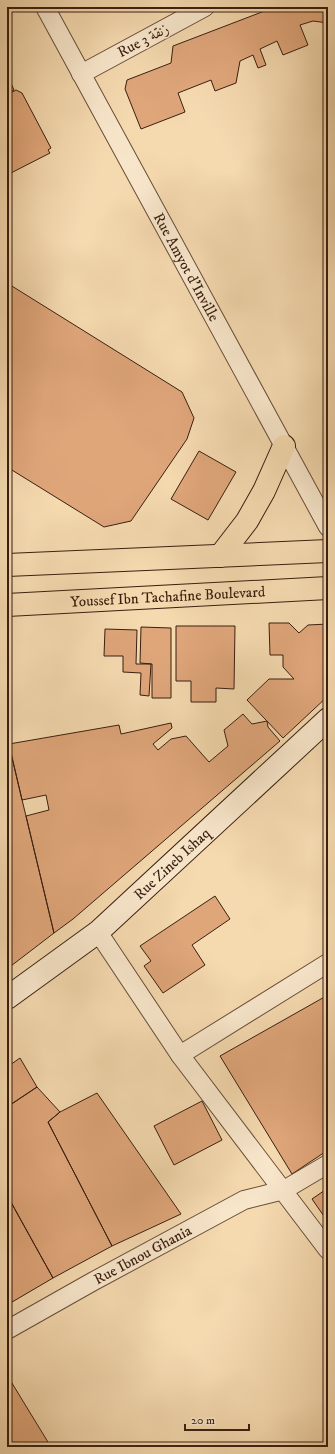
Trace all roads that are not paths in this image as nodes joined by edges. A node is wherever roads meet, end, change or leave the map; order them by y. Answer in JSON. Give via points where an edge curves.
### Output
{"nodes":[{"id":1,"x":45,"y":7,"type":"edge"},
{"id":2,"x":205,"y":7,"type":"edge"},
{"id":3,"x":80,"y":74,"type":"junction"},
{"id":4,"x":284,"y":446,"type":"junction"},
{"id":5,"x":328,"y":527,"type":"edge"},
{"id":6,"x":328,"y":551,"type":"edge"},
{"id":7,"x":220,"y":556,"type":"junction"},
{"id":8,"x":7,"y":565,"type":"edge"},
{"id":9,"x":328,"y":588,"type":"edge"},
{"id":10,"x":7,"y":605,"type":"edge"},
{"id":11,"x":328,"y":719,"type":"edge"},
{"id":12,"x":98,"y":932,"type":"junction"},
{"id":13,"x":328,"y":963,"type":"edge"},
{"id":14,"x":7,"y":998,"type":"edge"},
{"id":15,"x":180,"y":1055,"type":"junction"},
{"id":16,"x":328,"y":1164,"type":"edge"},
{"id":17,"x":284,"y":1190,"type":"junction"},
{"id":18,"x":328,"y":1250,"type":"edge"},
{"id":19,"x":7,"y":1330,"type":"edge"}],
"edges":[{"from":1,"to":3,"type":"street","name":"Rue Amyot d'Inville"},
{"from":2,"to":3,"type":"street","name":"Rue 3 زنقة"},
{"from":3,"to":4,"type":"street","name":"Rue Amyot d'Inville"},
{"from":4,"to":5,"type":"street","name":"Rue Amyot d'Inville"},
{"from":4,"to":7,"type":"main road","via":[[264,492],[247,522]]},
{"from":6,"to":7,"type":"main road"},
{"from":7,"to":8,"type":"main road"},
{"from":9,"to":10,"type":"main road","name":"Youssef Ibn Tachafine Boulevard"},
{"from":11,"to":12,"type":"street","name":"Rue Zineb Ishaq"},
{"from":12,"to":14,"type":"street","name":"Rue Zineb Ishaq"},
{"from":12,"to":15,"type":"street"},
{"from":13,"to":15,"type":"street"},
{"from":15,"to":17,"type":"street"},
{"from":16,"to":17,"type":"street","name":"Rue Ibnou Ghania"},
{"from":17,"to":18,"type":"street"},
{"from":17,"to":19,"type":"street","name":"Rue Ibnou Ghania","via":[[244,1200]]}]}
